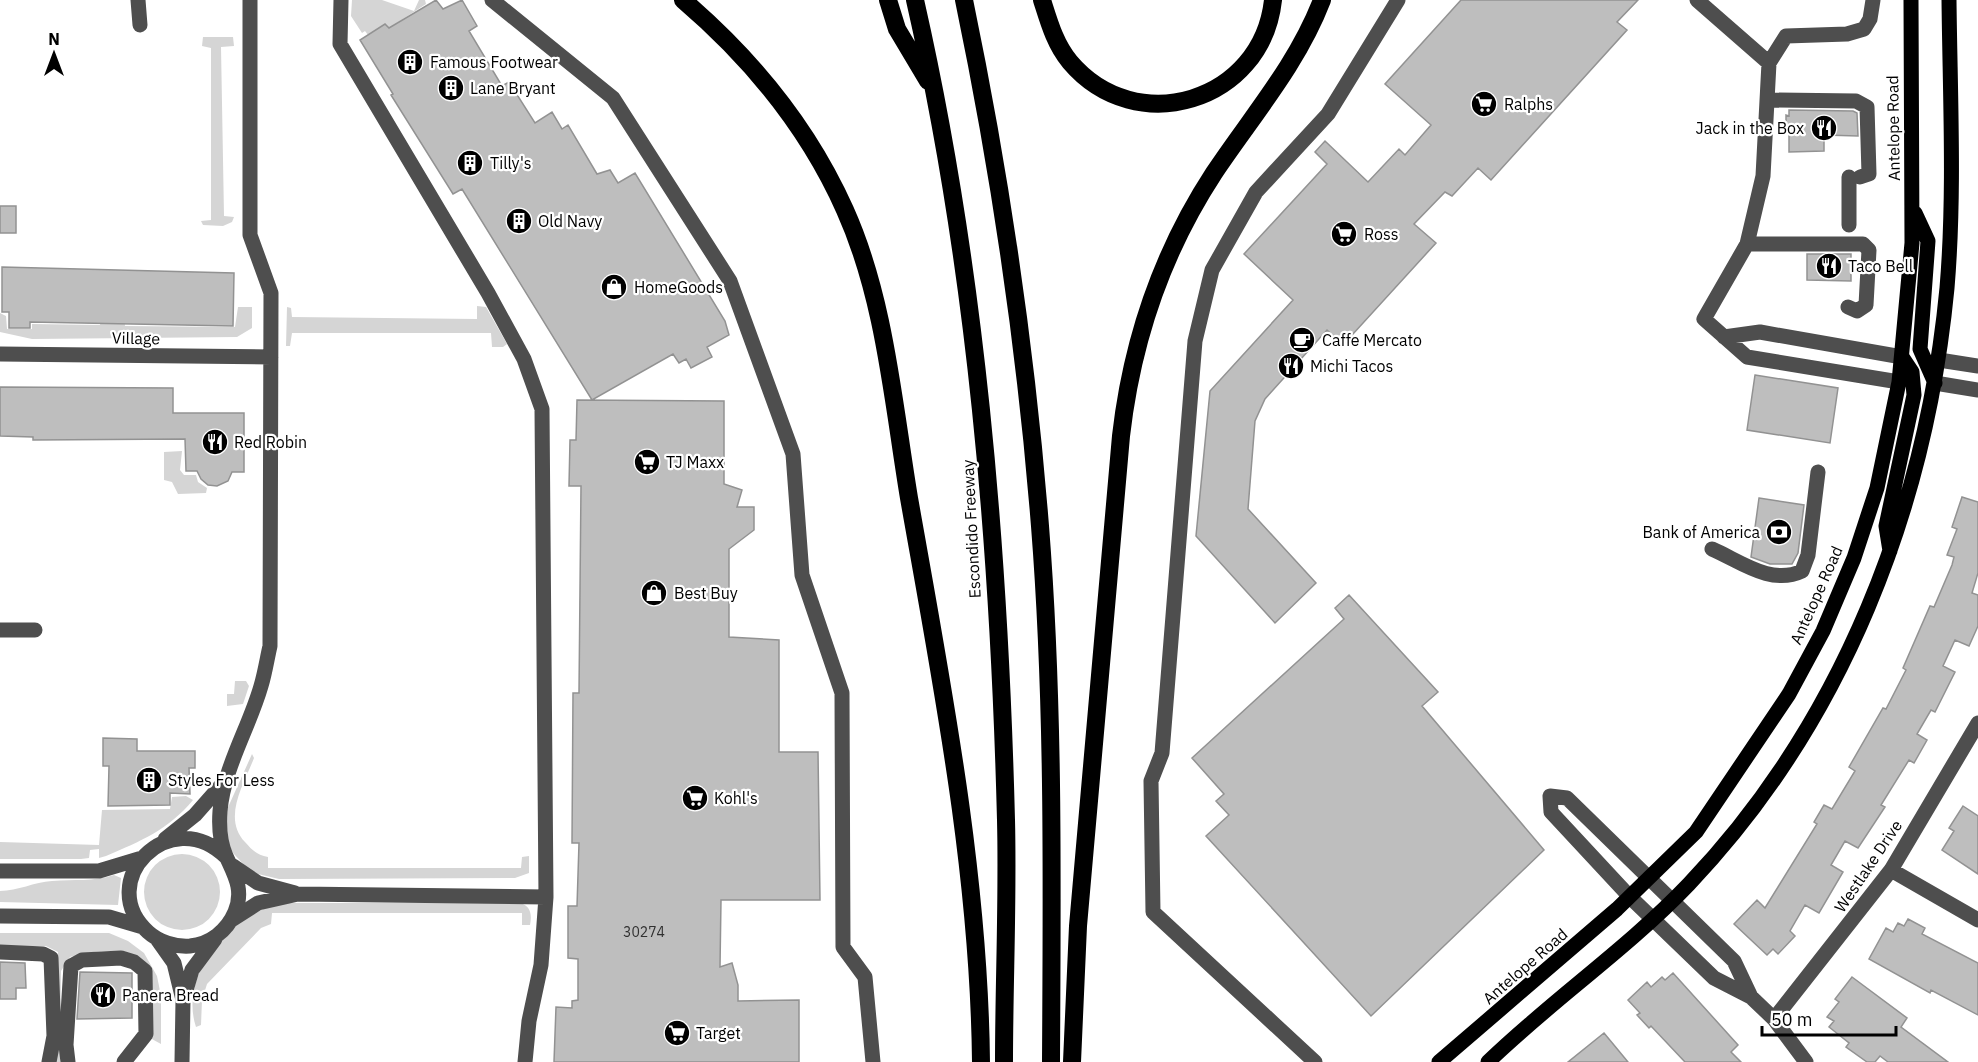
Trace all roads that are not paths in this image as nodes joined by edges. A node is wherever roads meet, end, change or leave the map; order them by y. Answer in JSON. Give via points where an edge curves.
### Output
{"nodes":[{"id":1,"x":138,"y":0,"type":"edge"},
{"id":2,"x":250,"y":0,"type":"edge"},
{"id":3,"x":341,"y":0,"type":"edge"},
{"id":4,"x":492,"y":0,"type":"edge"},
{"id":5,"x":683,"y":0,"type":"edge"},
{"id":6,"x":888,"y":0,"type":"edge"},
{"id":7,"x":915,"y":0,"type":"edge"},
{"id":8,"x":964,"y":0,"type":"edge"},
{"id":9,"x":1042,"y":0,"type":"edge"},
{"id":10,"x":1273,"y":0,"type":"edge"},
{"id":11,"x":1322,"y":0,"type":"edge"},
{"id":12,"x":1398,"y":0,"type":"edge"},
{"id":13,"x":1873,"y":0,"type":"edge"},
{"id":14,"x":1911,"y":0,"type":"edge"},
{"id":15,"x":1949,"y":0,"type":"edge"},
{"id":16,"x":1700,"y":1,"type":"edge"},
{"id":17,"x":140,"y":25,"type":"dead end"},
{"id":18,"x":1769,"y":63,"type":"junction"},
{"id":19,"x":934,"y":92,"type":"junction"},
{"id":20,"x":1769,"y":100,"type":"junction"},
{"id":21,"x":1912,"y":207,"type":"junction"},
{"id":22,"x":1849,"y":225,"type":"dead end"},
{"id":23,"x":1747,"y":244,"type":"junction"},
{"id":24,"x":1848,"y":307,"type":"dead end"},
{"id":25,"x":1724,"y":337,"type":"junction"},
{"id":26,"x":0,"y":354,"type":"edge"},
{"id":27,"x":271,"y":357,"type":"junction"},
{"id":28,"x":1902,"y":357,"type":"junction"},
{"id":29,"x":1939,"y":360,"type":"junction"},
{"id":30,"x":1978,"y":366,"type":"edge"},
{"id":31,"x":1899,"y":382,"type":"junction"},
{"id":32,"x":1935,"y":383,"type":"junction"},
{"id":33,"x":1978,"y":390,"type":"edge"},
{"id":34,"x":1818,"y":472,"type":"dead end"},
{"id":35,"x":1712,"y":549,"type":"dead end"},
{"id":36,"x":1890,"y":554,"type":"junction"},
{"id":37,"x":0,"y":630,"type":"edge"},
{"id":38,"x":35,"y":630,"type":"dead end"},
{"id":39,"x":1978,"y":723,"type":"edge"},
{"id":40,"x":225,"y":781,"type":"junction"},
{"id":41,"x":156,"y":845,"type":"junction"},
{"id":42,"x":142,"y":858,"type":"junction"},
{"id":43,"x":230,"y":862,"type":"junction"},
{"id":44,"x":1891,"y":870,"type":"junction"},
{"id":45,"x":0,"y":871,"type":"edge"},
{"id":46,"x":1651,"y":878,"type":"junction"},
{"id":47,"x":298,"y":894,"type":"junction"},
{"id":48,"x":546,"y":897,"type":"junction"},
{"id":49,"x":1630,"y":897,"type":"junction"},
{"id":50,"x":1673,"y":900,"type":"junction"},
{"id":51,"x":0,"y":916,"type":"edge"},
{"id":52,"x":1654,"y":918,"type":"junction"},
{"id":53,"x":1978,"y":920,"type":"edge"},
{"id":54,"x":230,"y":921,"type":"junction"},
{"id":55,"x":142,"y":927,"type":"junction"},
{"id":56,"x":217,"y":935,"type":"junction"},
{"id":57,"x":157,"y":939,"type":"junction"},
{"id":58,"x":0,"y":952,"type":"edge"},
{"id":59,"x":1751,"y":997,"type":"junction"},
{"id":60,"x":183,"y":1000,"type":"junction"},
{"id":61,"x":1774,"y":1019,"type":"junction"},
{"id":62,"x":49,"y":1062,"type":"edge"},
{"id":63,"x":68,"y":1062,"type":"edge"},
{"id":64,"x":124,"y":1062,"type":"edge"},
{"id":65,"x":182,"y":1062,"type":"edge"},
{"id":66,"x":525,"y":1062,"type":"edge"},
{"id":67,"x":873,"y":1062,"type":"edge"},
{"id":68,"x":981,"y":1062,"type":"edge"},
{"id":69,"x":1004,"y":1062,"type":"edge"},
{"id":70,"x":1051,"y":1062,"type":"edge"},
{"id":71,"x":1072,"y":1062,"type":"edge"},
{"id":72,"x":1315,"y":1062,"type":"edge"},
{"id":73,"x":1439,"y":1062,"type":"edge"},
{"id":74,"x":1488,"y":1062,"type":"edge"},
{"id":75,"x":1806,"y":1062,"type":"edge"}],
"edges":[{"from":1,"to":17,"type":"street"},
{"from":2,"to":27,"type":"street","via":[[250,235],[271,292]]},
{"from":3,"to":48,"type":"street","via":[[340,44],[488,293],[524,359],[542,409]]},
{"from":4,"to":67,"type":"street","via":[[612,98],[730,281],[793,454],[802,575],[842,693],[843,947],[866,977]]},
{"from":5,"to":68,"type":"highway","via":[[761,75],[807,138],[846,211],[874,296],[963,821],[975,940]]},
{"from":6,"to":19,"type":"highway","via":[[897,29]]},
{"from":7,"to":19,"type":"highway","name":"Escondido Freeway"},
{"from":8,"to":70,"type":"highway","via":[[985,100],[1017,300],[1039,515],[1052,832]]},
{"from":9,"to":10,"type":"highway","via":[[1057,43],[1071,64],[1087,78],[1125,99],[1162,104],[1206,94],[1236,74],[1263,36]]},
{"from":11,"to":71,"type":"highway","via":[[1290,64],[1191,210],[1163,267],[1126,389],[1079,914]]},
{"from":12,"to":72,"type":"street","via":[[1328,114],[1256,192],[1212,270],[1195,341],[1162,753],[1150,782],[1153,912]]},
{"from":13,"to":18,"type":"street","via":[[1864,30],[1786,36]]},
{"from":14,"to":21,"type":"main road","name":"Antelope Road"},
{"from":15,"to":29,"type":"main road","via":[[1950,219]]},
{"from":16,"to":18,"type":"street"},
{"from":18,"to":20,"type":"street"},
{"from":19,"to":69,"type":"highway","name":"Escondido Freeway","via":[[961,258],[989,475],[1006,822]]},
{"from":20,"to":22,"type":"street","via":[[1856,101],[1867,107],[1869,174],[1855,177]]},
{"from":20,"to":23,"type":"street","via":[[1763,176]]},
{"from":21,"to":28,"type":"main road","name":"Antelope Road"},
{"from":21,"to":32,"type":"main road","via":[[1928,241],[1920,349]]},
{"from":23,"to":24,"type":"street","via":[[1863,244],[1869,250],[1866,305],[1857,311]]},
{"from":23,"to":25,"type":"street","via":[[1704,319]]},
{"from":25,"to":28,"type":"street","via":[[1760,332]]},
{"from":25,"to":31,"type":"street","via":[[1747,357]]},
{"from":26,"to":27,"type":"street","name":"Village"},
{"from":27,"to":40,"type":"street","via":[[270,646],[261,686]]},
{"from":28,"to":31,"type":"main road","name":"Antelope Road"},
{"from":28,"to":36,"type":"main road","via":[[1912,372],[1914,395],[1886,526]]},
{"from":29,"to":30,"type":"street"},
{"from":29,"to":32,"type":"main road"},
{"from":31,"to":46,"type":"main road","name":"Antelope Road","via":[[1877,488],[1854,558],[1823,631],[1789,694],[1727,789],[1696,832]]},
{"from":32,"to":33,"type":"street"},
{"from":32,"to":36,"type":"main road","via":[[1912,485]]},
{"from":34,"to":35,"type":"street","via":[[1808,555],[1802,571],[1791,577],[1773,575]]},
{"from":36,"to":50,"type":"main road","via":[[1867,616],[1804,732],[1760,798]]},
{"from":37,"to":38,"type":"street"},
{"from":39,"to":44,"type":"street","name":"Westlake Drive"},
{"from":40,"to":41,"type":"street","via":[[195,815]]},
{"from":40,"to":43,"type":"street","via":[[221,840]]},
{"from":41,"to":42,"type":"street"},
{"from":41,"to":43,"type":"street","via":[[174,838],[193,838],[211,845]]},
{"from":42,"to":45,"type":"street","via":[[99,871]]},
{"from":42,"to":55,"type":"street","via":[[130,889],[133,909]]},
{"from":43,"to":47,"type":"street","via":[[258,883]]},
{"from":43,"to":54,"type":"street","via":[[239,890]]},
{"from":44,"to":53,"type":"street"},
{"from":44,"to":61,"type":"street","name":"Westlake Drive"},
{"from":46,"to":49,"type":"main road","name":"Antelope Road"},
{"from":46,"to":49,"type":"street","via":[[1567,798],[1550,796],[1551,812]]},
{"from":46,"to":50,"type":"street"},
{"from":47,"to":48,"type":"street"},
{"from":47,"to":54,"type":"street","via":[[258,903]]},
{"from":48,"to":66,"type":"street","via":[[541,965]]},
{"from":49,"to":52,"type":"street"},
{"from":49,"to":73,"type":"main road","name":"Antelope Road"},
{"from":50,"to":52,"type":"main road"},
{"from":50,"to":59,"type":"street","via":[[1734,961]]},
{"from":51,"to":55,"type":"street","via":[[110,917]]},
{"from":52,"to":59,"type":"street","via":[[1714,978]]},
{"from":52,"to":74,"type":"main road"},
{"from":54,"to":56,"type":"street"},
{"from":55,"to":57,"type":"street"},
{"from":56,"to":57,"type":"street","via":[[188,946]]},
{"from":56,"to":60,"type":"street","via":[[192,970]]},
{"from":57,"to":60,"type":"street","via":[[174,963]]},
{"from":58,"to":62,"type":"street","via":[[43,954],[51,958],[54,1036]]},
{"from":59,"to":61,"type":"street"},
{"from":60,"to":65,"type":"street"},
{"from":61,"to":75,"type":"street"},
{"from":63,"to":64,"type":"street","via":[[71,966],[82,960],[121,958],[141,966],[147,982],[146,1034]]}]}
